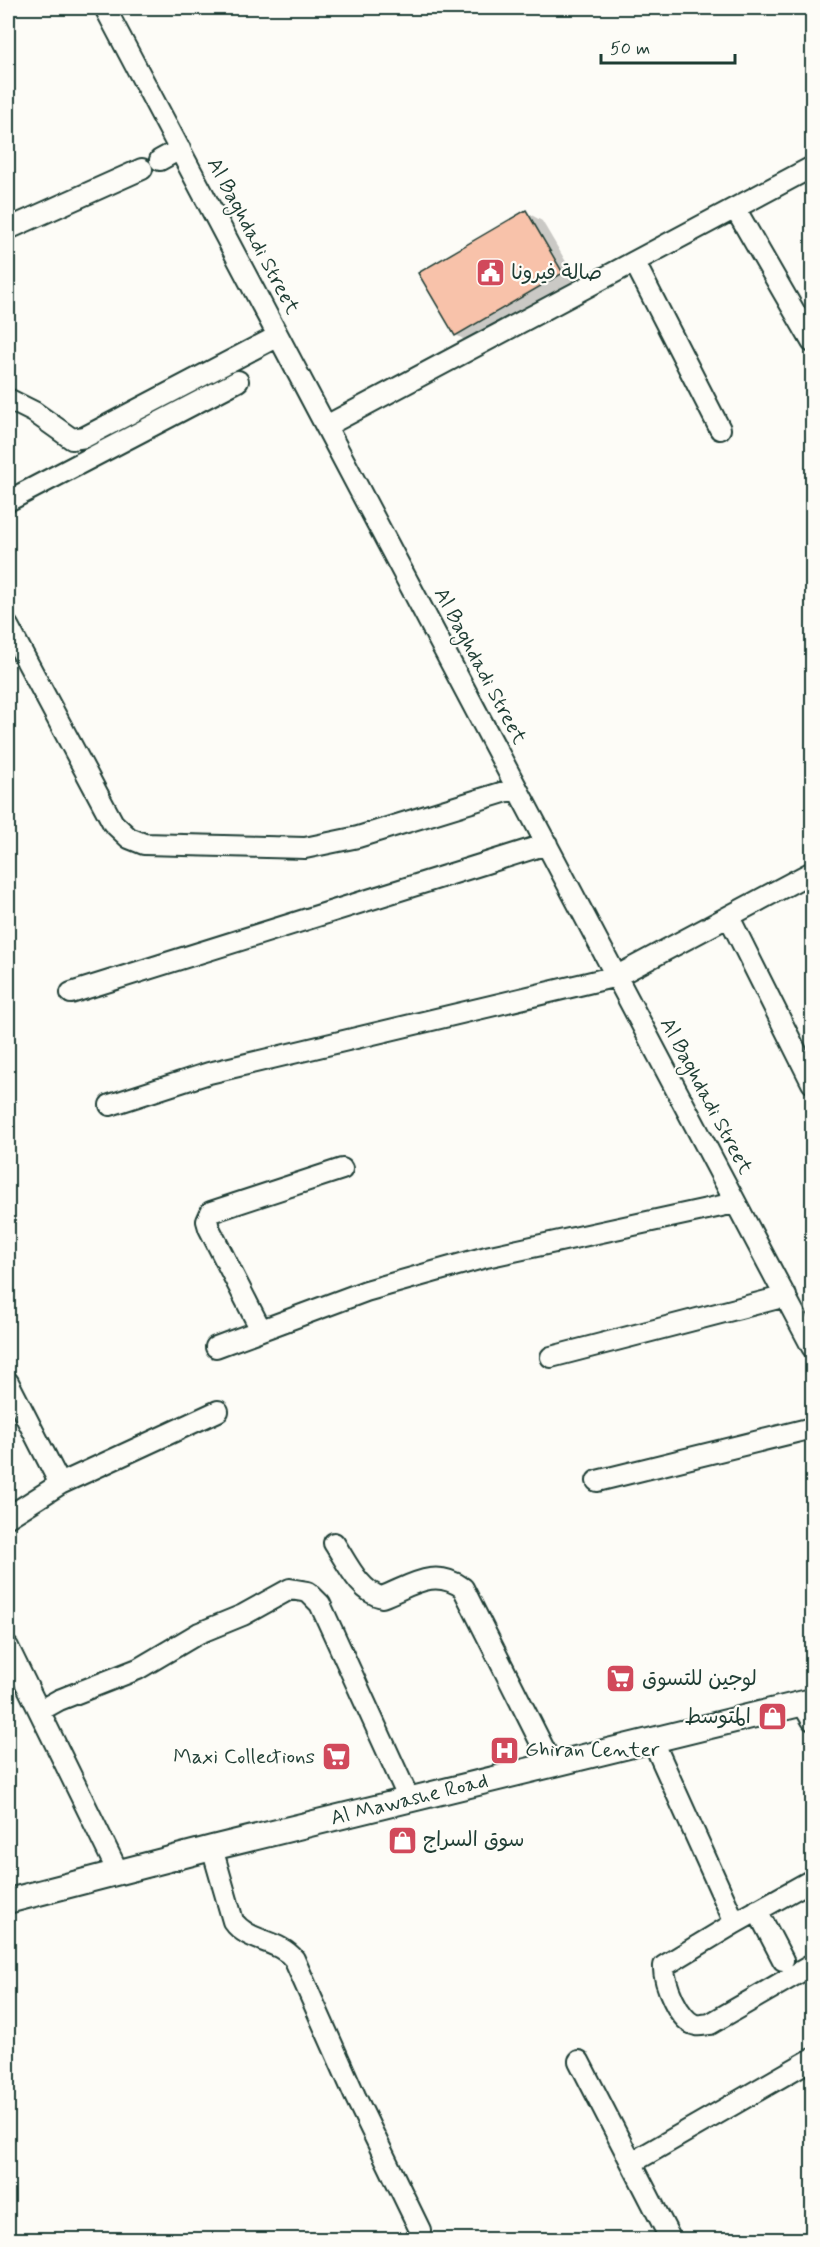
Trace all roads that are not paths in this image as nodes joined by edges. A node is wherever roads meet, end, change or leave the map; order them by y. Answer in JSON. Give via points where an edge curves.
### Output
{"nodes":[{"id":1,"x":105,"y":8,"type":"edge"},
{"id":2,"x":180,"y":149,"type":"junction"},
{"id":3,"x":160,"y":160,"type":"dead end"},
{"id":4,"x":813,"y":167,"type":"edge"},
{"id":5,"x":142,"y":169,"type":"dead end"},
{"id":6,"x":736,"y":210,"type":"junction"},
{"id":7,"x":8,"y":229,"type":"edge"},
{"id":8,"x":635,"y":263,"type":"junction"},
{"id":9,"x":278,"y":336,"type":"junction"},
{"id":10,"x":813,"y":342,"type":"edge"},
{"id":11,"x":238,"y":381,"type":"dead end"},
{"id":12,"x":8,"y":399,"type":"edge"},
{"id":13,"x":326,"y":426,"type":"junction"},
{"id":14,"x":720,"y":429,"type":"dead end"},
{"id":15,"x":8,"y":501,"type":"edge"},
{"id":16,"x":8,"y":626,"type":"edge"},
{"id":17,"x":518,"y":788,"type":"junction"},
{"id":18,"x":547,"y":844,"type":"junction"},
{"id":19,"x":813,"y":872,"type":"edge"},
{"id":20,"x":729,"y":917,"type":"junction"},
{"id":21,"x":617,"y":976,"type":"junction"},
{"id":22,"x":71,"y":993,"type":"dead end"},
{"id":23,"x":813,"y":1083,"type":"edge"},
{"id":24,"x":110,"y":1105,"type":"dead end"},
{"id":25,"x":342,"y":1169,"type":"dead end"},
{"id":26,"x":735,"y":1203,"type":"junction"},
{"id":27,"x":786,"y":1296,"type":"junction"},
{"id":28,"x":260,"y":1328,"type":"junction"},
{"id":29,"x":216,"y":1347,"type":"dead end"},
{"id":30,"x":813,"y":1347,"type":"edge"},
{"id":31,"x":551,"y":1357,"type":"dead end"},
{"id":32,"x":8,"y":1382,"type":"edge"},
{"id":33,"x":218,"y":1411,"type":"dead end"},
{"id":34,"x":813,"y":1428,"type":"edge"},
{"id":35,"x":597,"y":1481,"type":"dead end"},
{"id":36,"x":60,"y":1484,"type":"junction"},
{"id":37,"x":8,"y":1517,"type":"edge"},
{"id":38,"x":334,"y":1543,"type":"dead end"},
{"id":39,"x":8,"y":1647,"type":"edge"},
{"id":40,"x":809,"y":1708,"type":"edge"},
{"id":41,"x":41,"y":1710,"type":"junction"},
{"id":42,"x":653,"y":1741,"type":"junction"},
{"id":43,"x":552,"y":1764,"type":"junction"},
{"id":44,"x":409,"y":1799,"type":"junction"},
{"id":45,"x":212,"y":1848,"type":"junction"},
{"id":46,"x":118,"y":1872,"type":"junction"},
{"id":47,"x":813,"y":1880,"type":"edge"},
{"id":48,"x":8,"y":1901,"type":"edge"},
{"id":49,"x":757,"y":1910,"type":"junction"},
{"id":50,"x":735,"y":1923,"type":"junction"},
{"id":51,"x":783,"y":1960,"type":"dead end"},
{"id":52,"x":813,"y":1965,"type":"edge"},
{"id":53,"x":813,"y":2059,"type":"edge"},
{"id":54,"x":579,"y":2061,"type":"dead end"},
{"id":55,"x":633,"y":2162,"type":"junction"},
{"id":56,"x":420,"y":2230,"type":"dead end"},
{"id":57,"x":671,"y":2240,"type":"edge"}],
"edges":[{"from":1,"to":2,"type":"street","name":"Al Baghdadi Street"},
{"from":2,"to":3,"type":"street"},
{"from":2,"to":9,"type":"street","name":"Al Baghdadi Street"},
{"from":4,"to":6,"type":"street"},
{"from":5,"to":7,"type":"street"},
{"from":6,"to":8,"type":"street"},
{"from":6,"to":10,"type":"street"},
{"from":8,"to":13,"type":"street"},
{"from":8,"to":14,"type":"street"},
{"from":9,"to":12,"type":"street","via":[[85,437],[72,439]]},
{"from":9,"to":13,"type":"street","name":"Al Baghdadi Street"},
{"from":11,"to":15,"type":"street"},
{"from":13,"to":17,"type":"street","name":"Al Baghdadi Street"},
{"from":16,"to":17,"type":"street","via":[[113,823],[129,838],[144,844],[305,848],[358,837]]},
{"from":17,"to":18,"type":"street","name":"Al Baghdadi Street"},
{"from":18,"to":21,"type":"street","name":"Al Baghdadi Street"},
{"from":18,"to":22,"type":"street"},
{"from":19,"to":20,"type":"street"},
{"from":20,"to":21,"type":"street"},
{"from":20,"to":23,"type":"street"},
{"from":21,"to":24,"type":"street","via":[[209,1073]]},
{"from":21,"to":26,"type":"street","name":"Al Baghdadi Street"},
{"from":25,"to":28,"type":"street","via":[[211,1212],[209,1228]]},
{"from":26,"to":27,"type":"street","name":"Al Baghdadi Street"},
{"from":26,"to":28,"type":"street","via":[[486,1257],[366,1291]]},
{"from":27,"to":30,"type":"street","name":"Al Baghdadi Street"},
{"from":27,"to":31,"type":"street"},
{"from":28,"to":29,"type":"street"},
{"from":32,"to":36,"type":"street"},
{"from":33,"to":36,"type":"street"},
{"from":34,"to":35,"type":"street"},
{"from":36,"to":37,"type":"street"},
{"from":38,"to":43,"type":"street","via":[[374,1596],[382,1598],[433,1577],[450,1579],[462,1588]]},
{"from":39,"to":41,"type":"street"},
{"from":40,"to":42,"type":"main road","name":"Al Mawashe Road"},
{"from":41,"to":44,"type":"street","via":[[138,1669],[199,1633],[290,1590],[308,1592],[320,1604]]},
{"from":41,"to":46,"type":"street"},
{"from":42,"to":43,"type":"main road","name":"Al Mawashe Road"},
{"from":42,"to":50,"type":"street"},
{"from":43,"to":44,"type":"main road","name":"Al Mawashe Road"},
{"from":44,"to":45,"type":"main road","name":"Al Mawashe Road"},
{"from":45,"to":46,"type":"main road","name":"Al Mawashe Road"},
{"from":45,"to":56,"type":"street","via":[[233,1921],[245,1935],[286,1949],[294,1959]]},
{"from":46,"to":48,"type":"main road","name":"Al Mawashe Road"},
{"from":47,"to":49,"type":"street"},
{"from":49,"to":50,"type":"street"},
{"from":49,"to":51,"type":"street"},
{"from":50,"to":52,"type":"street","via":[[664,1966],[663,1979],[685,2020],[696,2025],[710,2024]]},
{"from":53,"to":55,"type":"street"},
{"from":54,"to":55,"type":"street"},
{"from":55,"to":57,"type":"street"}]}
